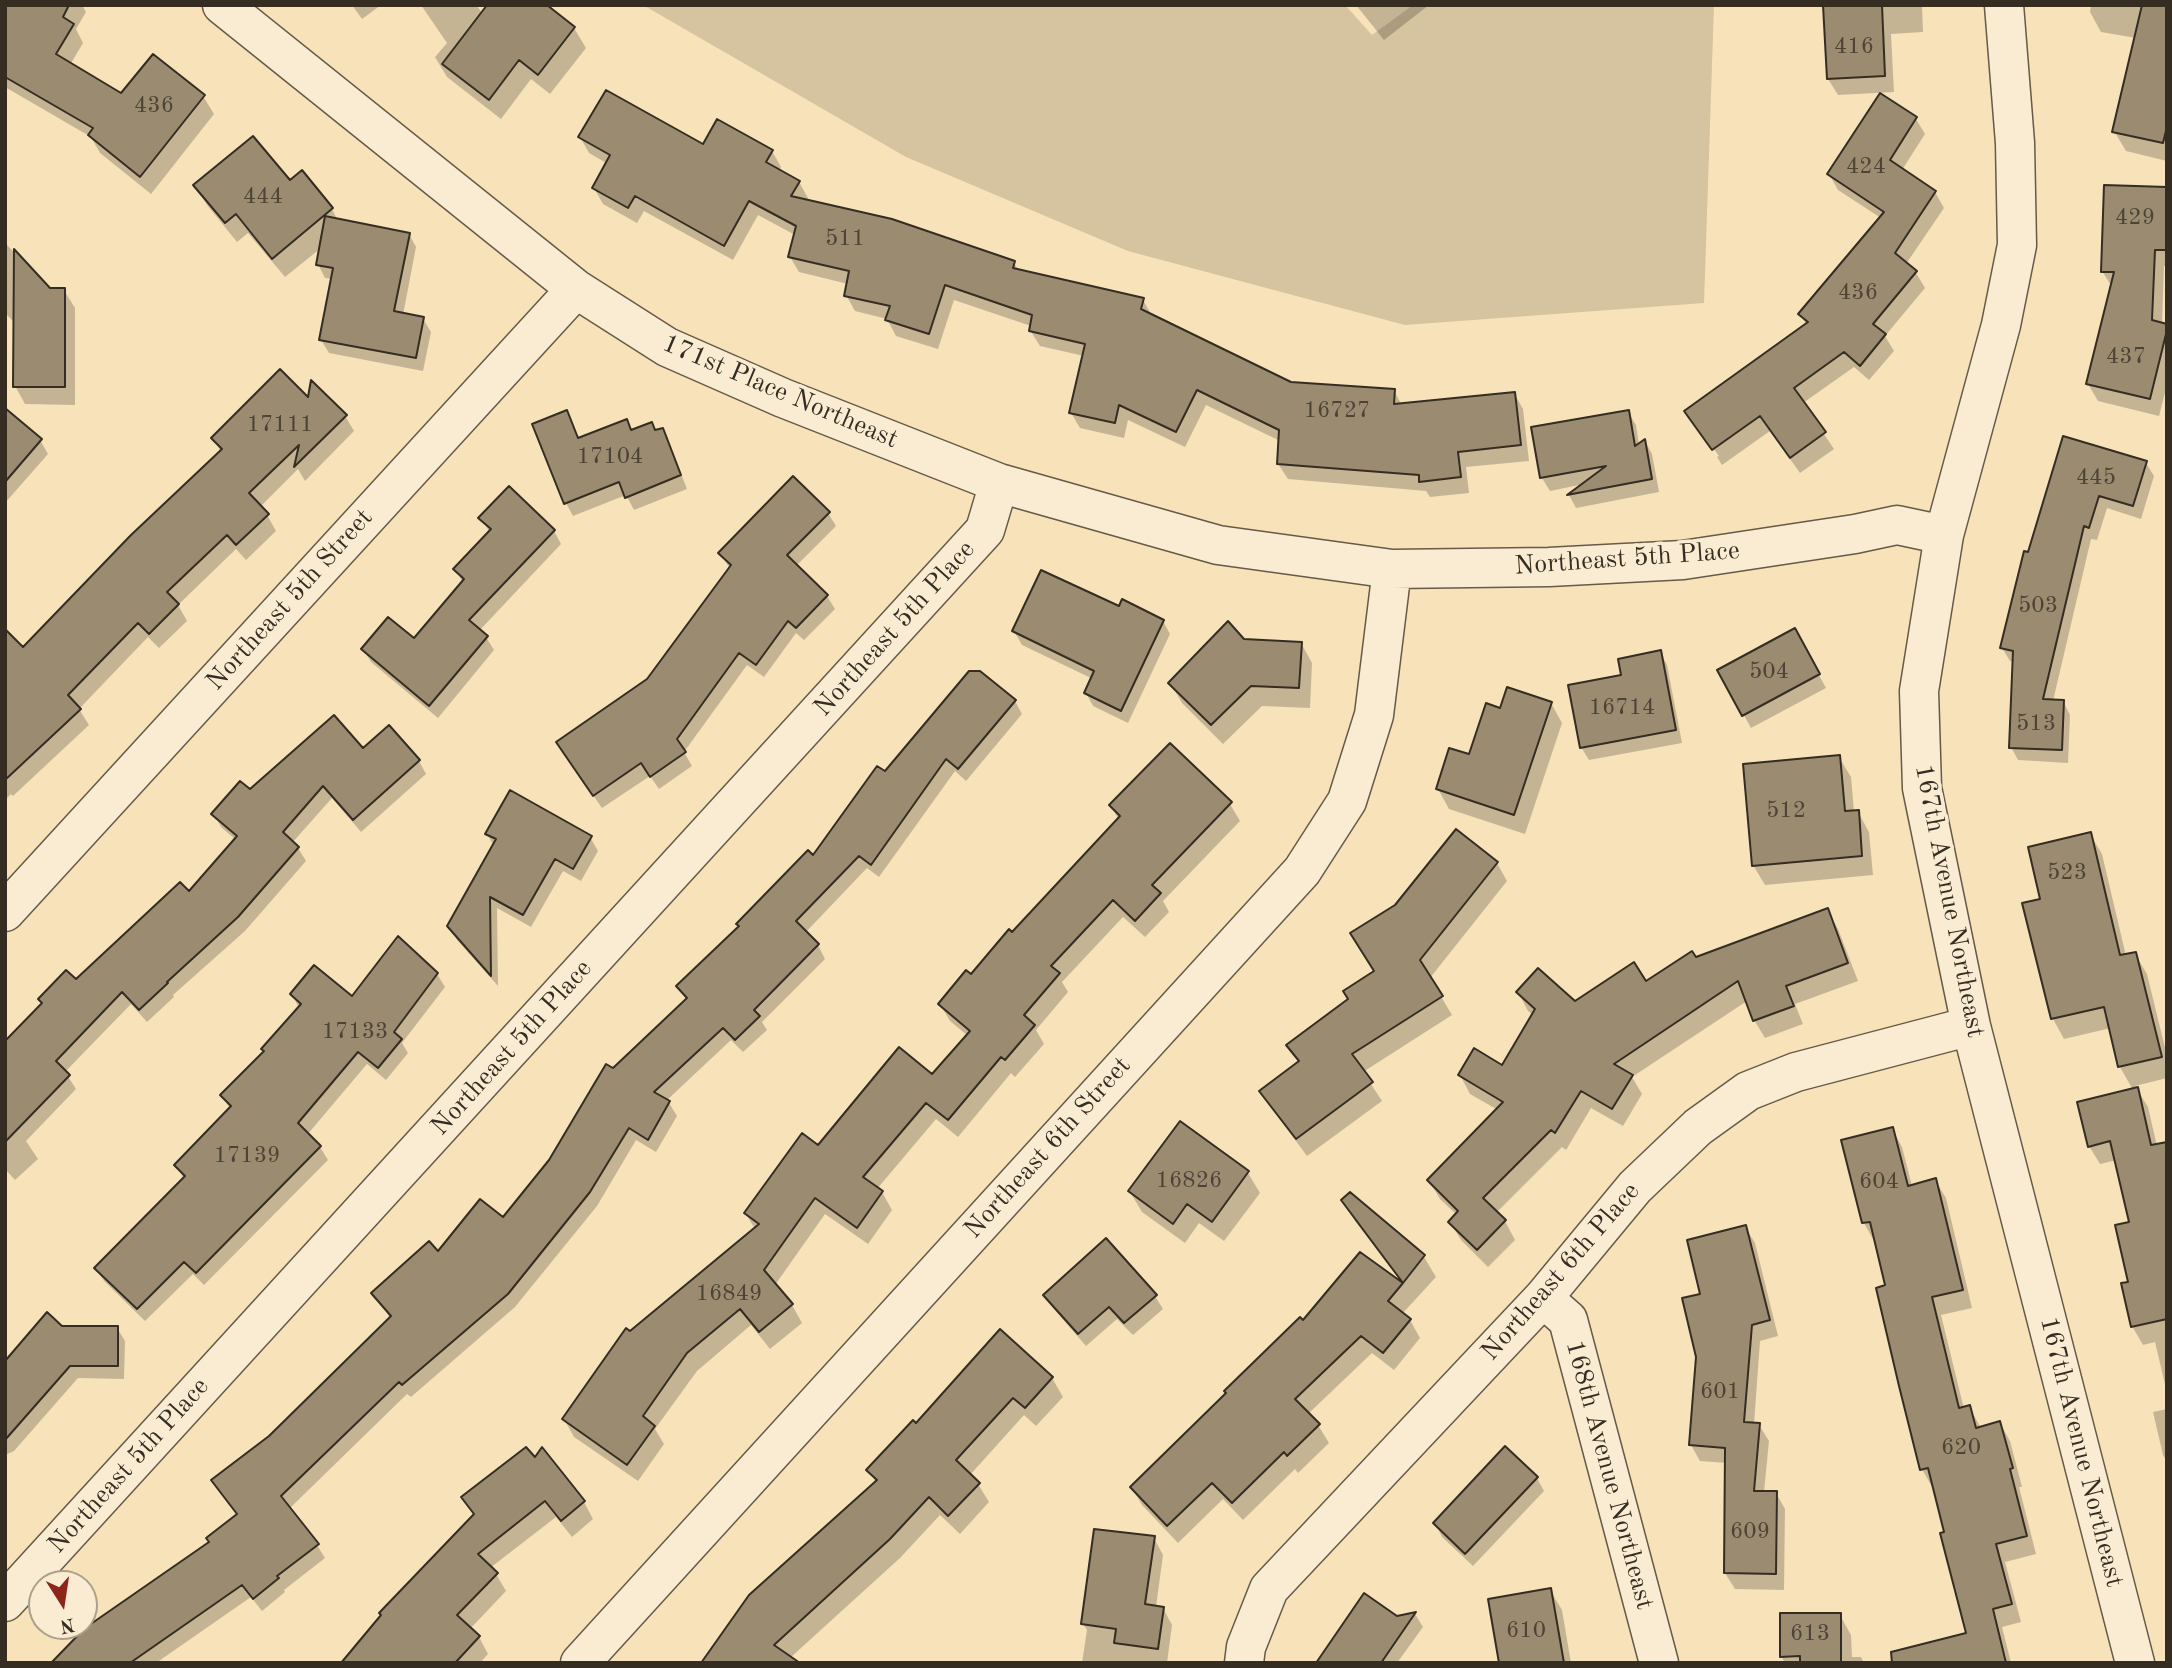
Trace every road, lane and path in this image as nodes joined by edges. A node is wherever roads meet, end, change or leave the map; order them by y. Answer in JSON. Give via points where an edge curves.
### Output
{"nodes":[{"id":1,"x":222,"y":5,"type":"edge"},
{"id":2,"x":2004,"y":5,"type":"edge"},
{"id":3,"x":576,"y":289,"type":"junction"},
{"id":4,"x":999,"y":483,"type":"junction"},
{"id":5,"x":1944,"y":535,"type":"junction"},
{"id":6,"x":1392,"y":569,"type":"junction"},
{"id":7,"x":5,"y":912,"type":"edge"},
{"id":8,"x":1971,"y":1026,"type":"junction"},
{"id":9,"x":1542,"y":1298,"type":"junction"},
{"id":10,"x":5,"y":1602,"type":"edge"},
{"id":11,"x":1245,"y":1655,"type":"edge"},
{"id":12,"x":580,"y":1663,"type":"edge"},
{"id":13,"x":1659,"y":1663,"type":"edge"},
{"id":14,"x":2135,"y":1663,"type":"edge"}],
"edges":[{"from":1,"to":3,"type":"street","name":"171st Place Northeast"},
{"from":2,"to":5,"type":"street","name":"167th Avenue Northeast","via":[[2017,244],[2001,325]]},
{"from":3,"to":4,"type":"street","name":"171st Place Northeast","via":[[667,347]]},
{"from":3,"to":7,"type":"street","name":"Northeast 5th Street"},
{"from":4,"to":6,"type":"street","name":"171st Place Northeast","via":[[1218,545]]},
{"from":4,"to":10,"type":"street","name":"Northeast 5th Place","via":[[985,530]]},
{"from":5,"to":6,"type":"street","name":"Northeast 5th Place","via":[[1897,525],[1683,560]]},
{"from":5,"to":8,"type":"street","name":"167th Avenue Northeast","via":[[1919,691],[1922,788]]},
{"from":6,"to":12,"type":"street","name":"Northeast 6th Street","via":[[1374,715],[1346,801],[1302,870]]},
{"from":8,"to":9,"type":"street","name":"Northeast 6th Place","via":[[1797,1072],[1748,1091],[1698,1127],[1635,1187]]},
{"from":8,"to":14,"type":"street","name":"167th Avenue Northeast"},
{"from":9,"to":11,"type":"street","name":"Northeast 6th Place","via":[[1269,1589]]},
{"from":9,"to":13,"type":"street","name":"168th Avenue Northeast","via":[[1568,1320]]}]}
